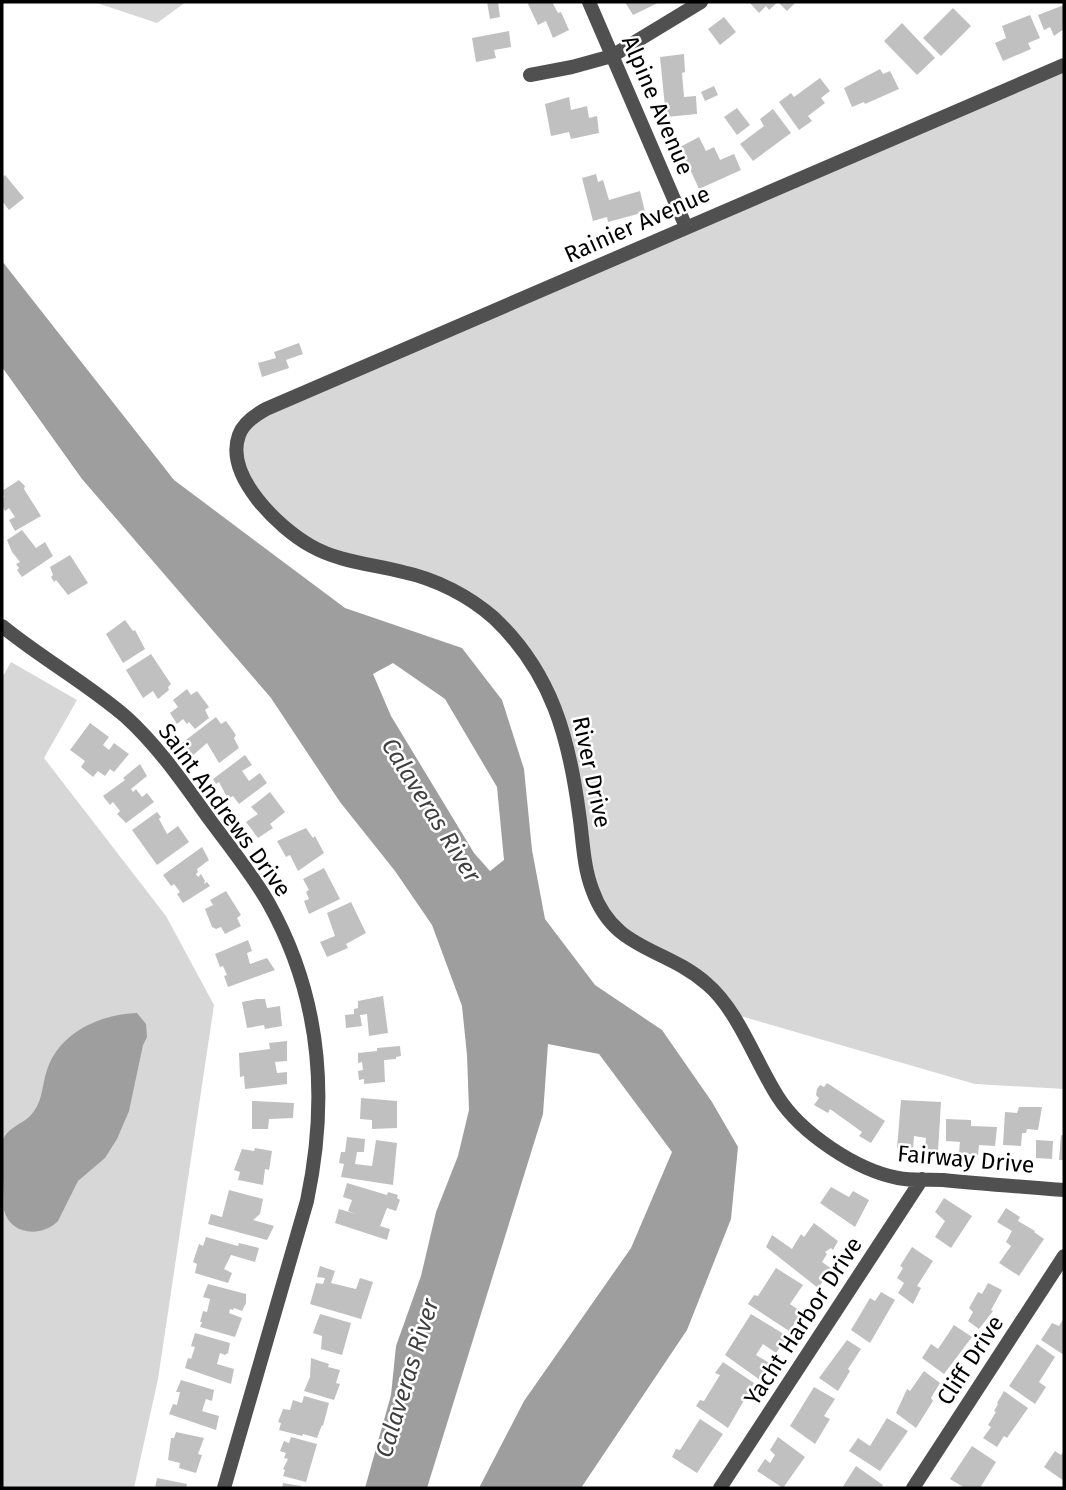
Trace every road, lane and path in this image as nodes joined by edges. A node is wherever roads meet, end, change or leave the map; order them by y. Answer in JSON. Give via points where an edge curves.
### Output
{"nodes":[{"id":1,"x":589,"y":2,"type":"edge"},
{"id":2,"x":701,"y":2,"type":"edge"},
{"id":3,"x":612,"y":56,"type":"junction"},
{"id":4,"x":1064,"y":65,"type":"edge"},
{"id":5,"x":530,"y":75,"type":"dead end"},
{"id":6,"x":686,"y":227,"type":"junction"},
{"id":7,"x":238,"y":436,"type":"joint"},
{"id":8,"x":2,"y":626,"type":"edge"},
{"id":9,"x":730,"y":1013,"type":"joint"},
{"id":10,"x":922,"y":1179,"type":"junction"},
{"id":11,"x":1064,"y":1190,"type":"edge"},
{"id":12,"x":1064,"y":1256,"type":"edge"},
{"id":13,"x":223,"y":1488,"type":"edge"},
{"id":14,"x":720,"y":1488,"type":"edge"},
{"id":15,"x":913,"y":1488,"type":"edge"}],
"edges":[{"from":1,"to":3,"type":"street","name":"Alpine Avenue"},
{"from":2,"to":3,"type":"street"},
{"from":3,"to":5,"type":"street"},
{"from":3,"to":6,"type":"street","name":"Alpine Avenue"},
{"from":4,"to":6,"type":"street","name":"Rainier Avenue"},
{"from":6,"to":7,"type":"street","name":"Rainier Avenue","via":[[266,409]]},
{"from":7,"to":9,"type":"street","name":"River Drive","via":[[236,457],[247,484],[300,539],[338,558],[406,572],[458,593],[517,643],[548,693],[567,742],[586,868],[603,914],[632,942],[705,981]]},
{"from":8,"to":13,"type":"street","name":"Saint Andrews Drive","via":[[124,715],[166,759],[268,902],[307,999],[318,1069],[314,1166]]},
{"from":9,"to":10,"type":"street","name":"Fairway Drive","via":[[779,1099],[798,1121],[860,1164],[896,1178]]},
{"from":10,"to":11,"type":"street","name":"Fairway Drive"},
{"from":10,"to":14,"type":"street","name":"Yacht Harbor Drive"},
{"from":12,"to":15,"type":"street","name":"Cliff Drive"}]}
